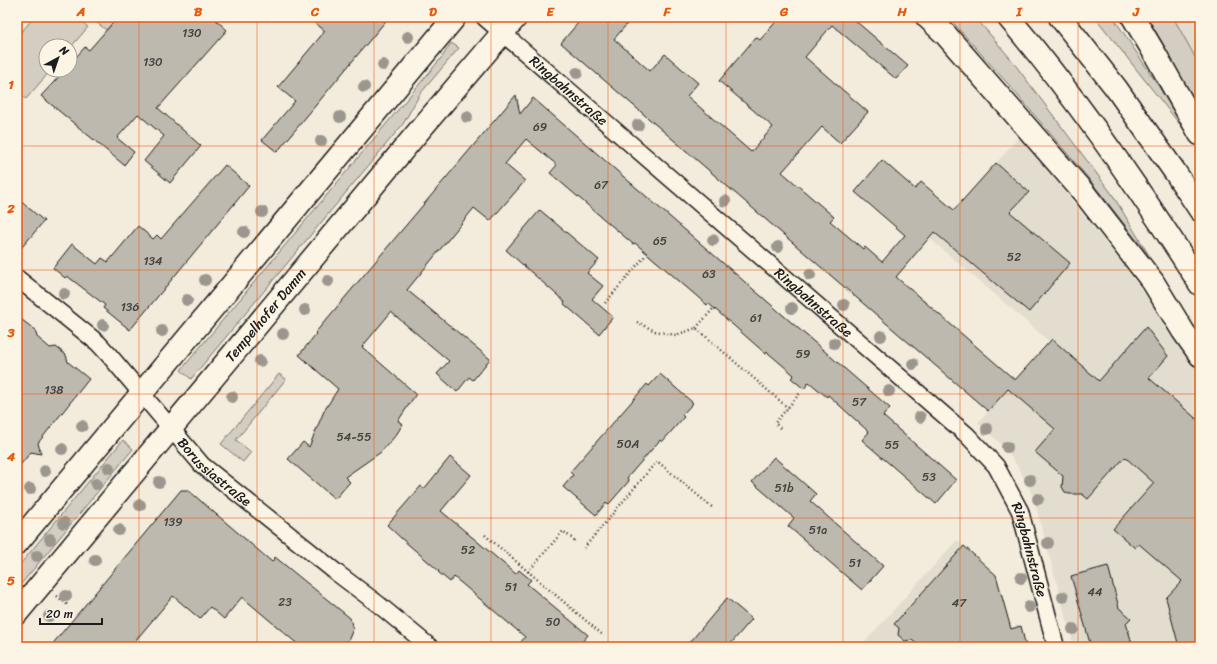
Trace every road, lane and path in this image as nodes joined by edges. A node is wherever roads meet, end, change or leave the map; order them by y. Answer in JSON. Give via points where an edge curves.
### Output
{"nodes":[{"id":1,"x":455,"y":17,"type":"edge"},
{"id":2,"x":484,"y":17,"type":"edge"},
{"id":3,"x":928,"y":17,"type":"edge"},
{"id":4,"x":1008,"y":17,"type":"edge"},
{"id":5,"x":1060,"y":17,"type":"edge"},
{"id":6,"x":1133,"y":17,"type":"edge"},
{"id":7,"x":509,"y":25,"type":"edge"},
{"id":8,"x":1200,"y":134,"type":"edge"},
{"id":9,"x":1200,"y":210,"type":"edge"},
{"id":10,"x":645,"y":256,"type":"dead end"},
{"id":11,"x":17,"y":278,"type":"edge"},
{"id":12,"x":1200,"y":284,"type":"edge"},
{"id":13,"x":605,"y":303,"type":"dead end"},
{"id":14,"x":713,"y":309,"type":"dead end"},
{"id":15,"x":637,"y":322,"type":"dead end"},
{"id":16,"x":696,"y":328,"type":"junction"},
{"id":17,"x":1200,"y":355,"type":"edge"},
{"id":18,"x":142,"y":393,"type":"junction"},
{"id":19,"x":800,"y":393,"type":"dead end"},
{"id":20,"x":788,"y":408,"type":"junction"},
{"id":21,"x":171,"y":428,"type":"junction"},
{"id":22,"x":780,"y":428,"type":"dead end"},
{"id":23,"x":713,"y":508,"type":"dead end"},
{"id":24,"x":485,"y":535,"type":"dead end"},
{"id":25,"x":575,"y":541,"type":"dead end"},
{"id":26,"x":17,"y":543,"type":"edge"},
{"id":27,"x":584,"y":548,"type":"dead end"},
{"id":28,"x":528,"y":572,"type":"junction"},
{"id":29,"x":55,"y":594,"type":"dead end"},
{"id":30,"x":69,"y":606,"type":"dead end"},
{"id":31,"x":17,"y":613,"type":"edge"},
{"id":32,"x":604,"y":636,"type":"dead end"},
{"id":33,"x":430,"y":647,"type":"edge"},
{"id":34,"x":1056,"y":647,"type":"edge"}],
"edges":[{"from":1,"to":18,"type":"main road"},
{"from":2,"to":7,"type":"street","name":"Ringbahnstraße"},
{"from":3,"to":17,"type":"main road","via":[[1084,193],[1153,282]]},
{"from":4,"to":12,"type":"main road","via":[[1099,133]]},
{"from":5,"to":9,"type":"main road","via":[[1116,88]]},
{"from":6,"to":8,"type":"main road"},
{"from":7,"to":21,"type":"main road","name":"Tempelhofer Damm"},
{"from":7,"to":34,"type":"street","name":"Ringbahnstraße","via":[[990,458],[1020,511]]},
{"from":10,"to":13,"type":"path"},
{"from":11,"to":18,"type":"street","name":"Borussiastraße","via":[[98,343]]},
{"from":14,"to":16,"type":"path"},
{"from":15,"to":16,"type":"path","via":[[655,331],[676,335]]},
{"from":16,"to":20,"type":"path"},
{"from":18,"to":21,"type":"street","name":"Borussiastraße"},
{"from":18,"to":26,"type":"main road"},
{"from":19,"to":20,"type":"path"},
{"from":20,"to":22,"type":"path","via":[[775,423]]},
{"from":21,"to":31,"type":"main road","name":"Tempelhofer Damm"},
{"from":21,"to":33,"type":"street","name":"Borussiastraße","via":[[202,465]]},
{"from":23,"to":27,"type":"path","via":[[657,461]]},
{"from":24,"to":28,"type":"path"},
{"from":25,"to":28,"type":"path","via":[[563,531]]},
{"from":28,"to":32,"type":"path"},
{"from":29,"to":30,"type":"path"}]}
